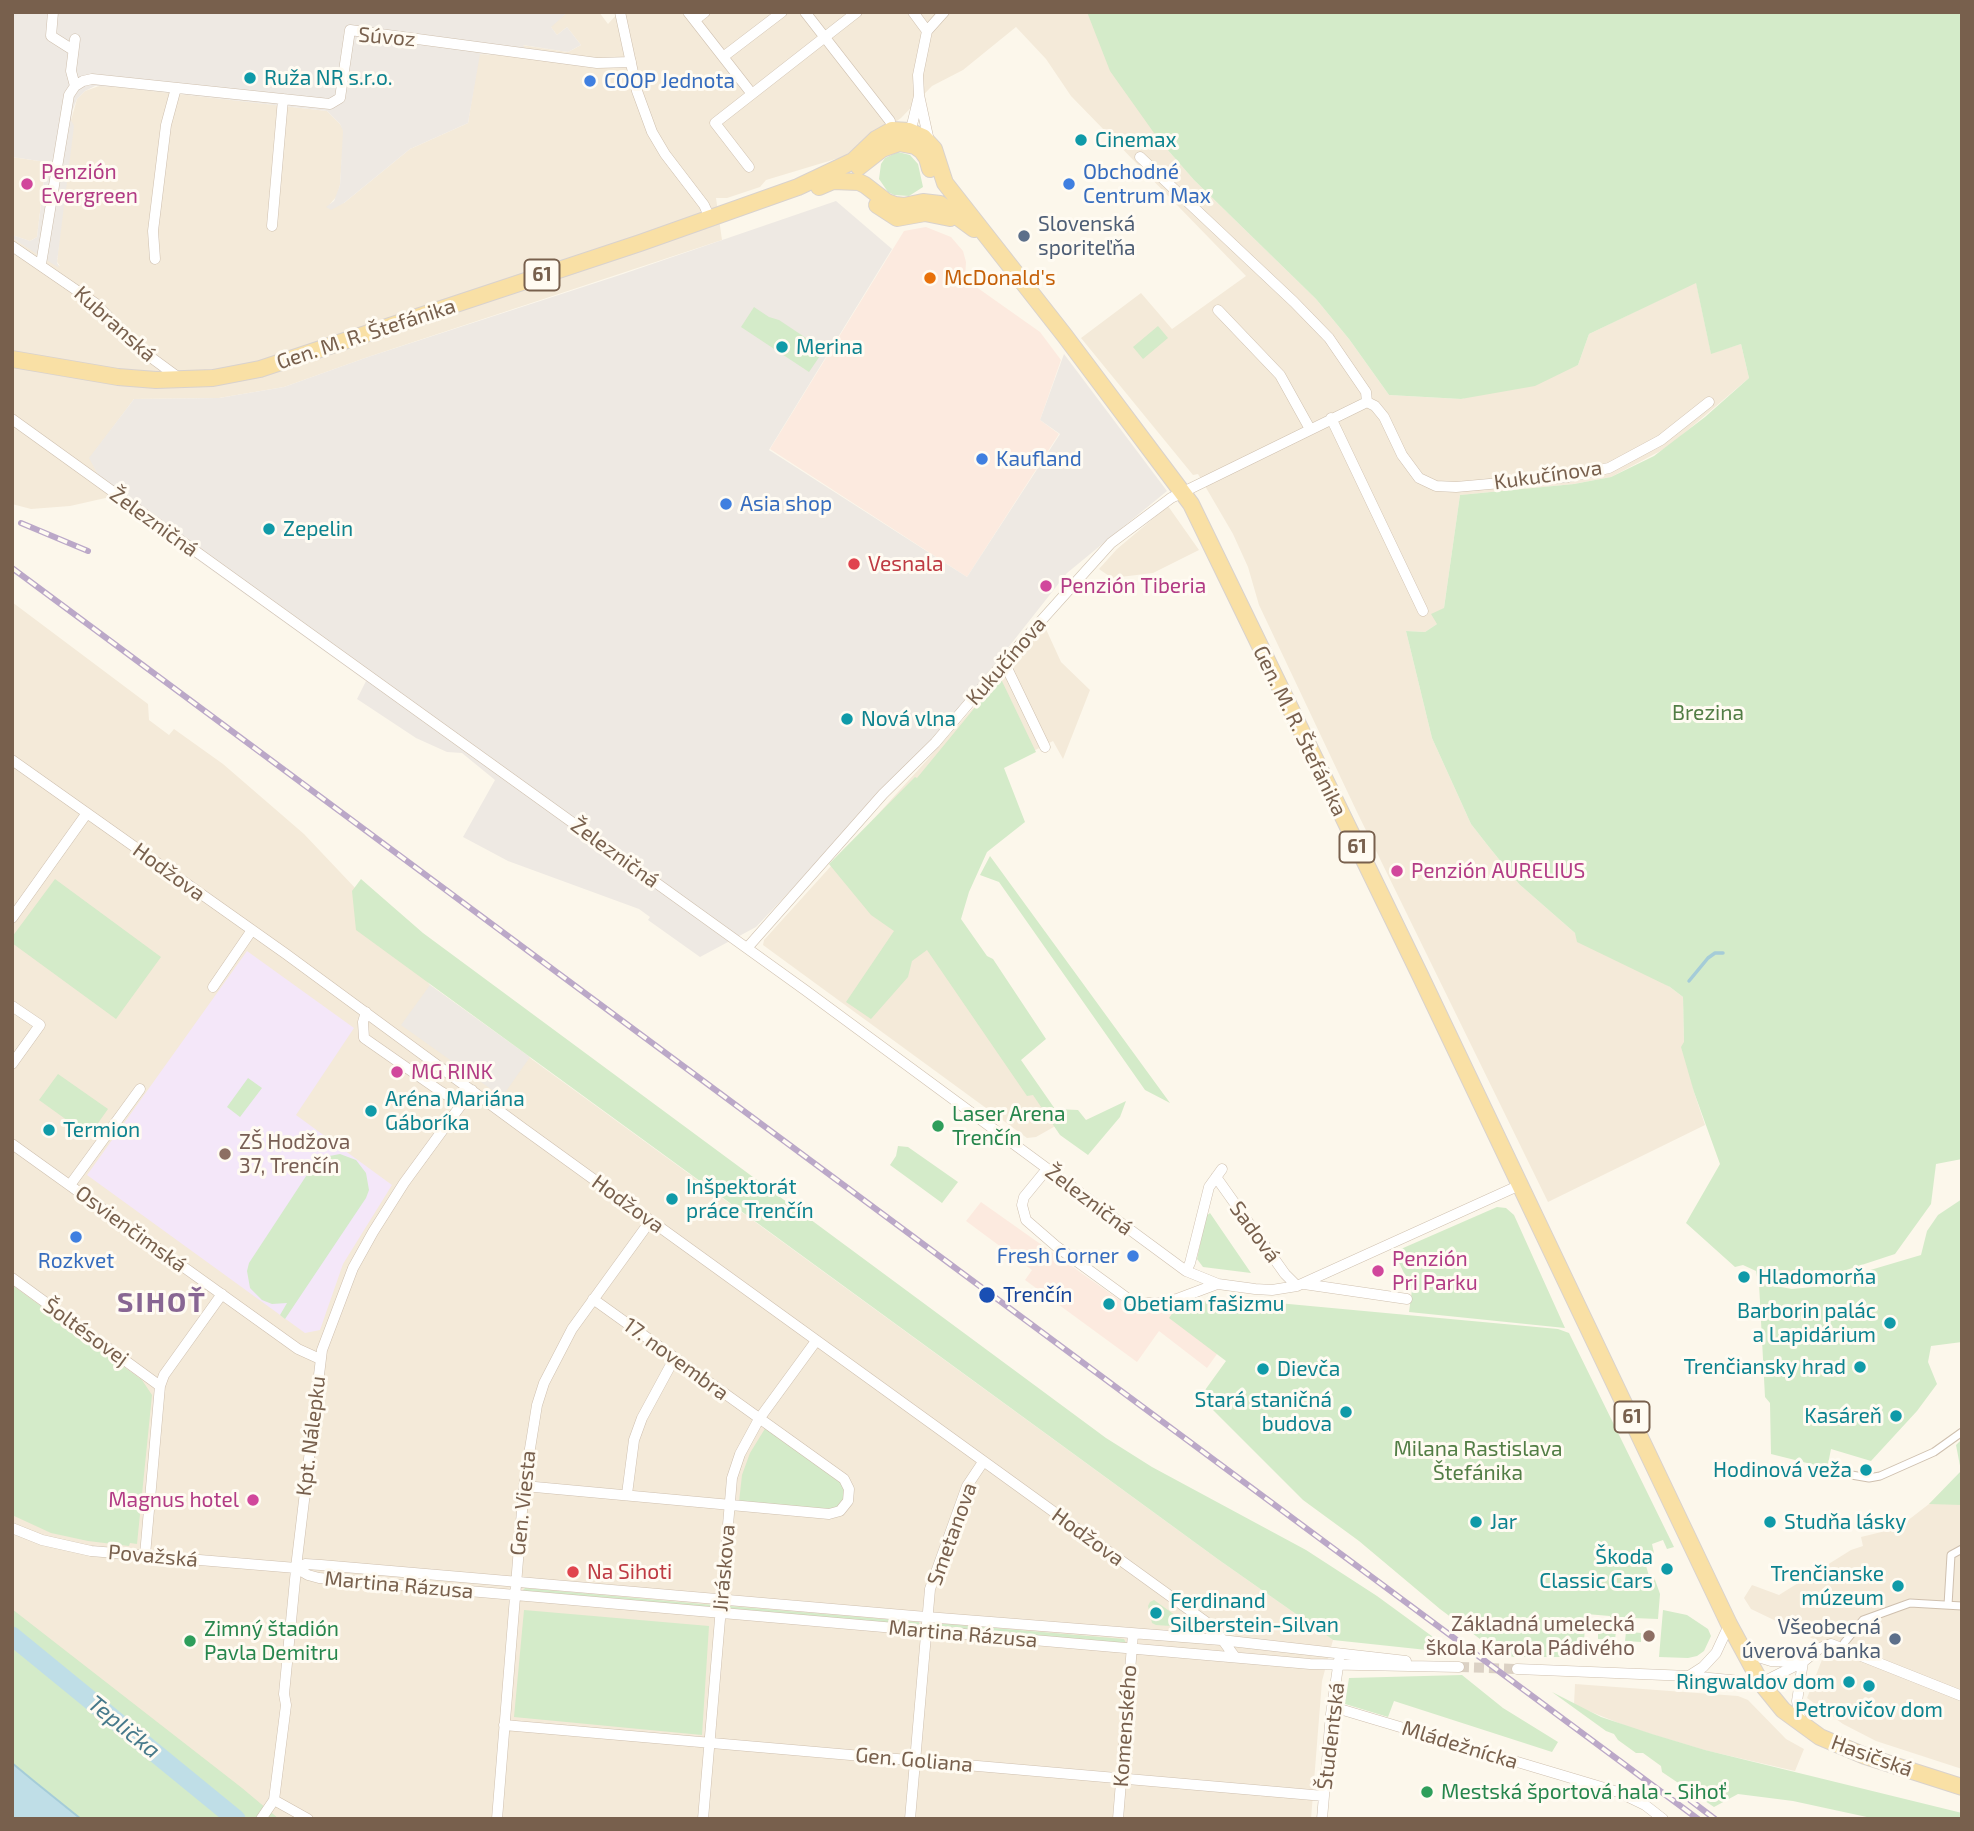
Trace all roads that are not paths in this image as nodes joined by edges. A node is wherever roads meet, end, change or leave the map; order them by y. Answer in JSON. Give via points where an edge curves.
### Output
{"nodes":[{"id":1,"x":53,"y":12,"type":"edge"},
{"id":2,"x":620,"y":12,"type":"edge"},
{"id":3,"x":705,"y":12,"type":"edge"},
{"id":4,"x":782,"y":12,"type":"edge"},
{"id":5,"x":805,"y":12,"type":"edge"},
{"id":6,"x":857,"y":12,"type":"edge"},
{"id":7,"x":913,"y":12,"type":"edge"},
{"id":8,"x":944,"y":12,"type":"edge"},
{"id":9,"x":692,"y":16,"type":"edge"},
{"id":10,"x":927,"y":31,"type":"junction"},
{"id":11,"x":825,"y":38,"type":"junction"},
{"id":12,"x":723,"y":57,"type":"junction"},
{"id":13,"x":631,"y":62,"type":"junction"},
{"id":14,"x":75,"y":86,"type":"junction"},
{"id":15,"x":177,"y":88,"type":"junction"},
{"id":16,"x":752,"y":94,"type":"junction"},
{"id":17,"x":919,"y":95,"type":"junction"},
{"id":18,"x":283,"y":99,"type":"junction"},
{"id":19,"x":899,"y":131,"type":"junction"},
{"id":20,"x":929,"y":142,"type":"junction"},
{"id":21,"x":876,"y":155,"type":"junction"},
{"id":22,"x":1140,"y":158,"type":"dead end"},
{"id":23,"x":939,"y":166,"type":"junction"},
{"id":24,"x":749,"y":167,"type":"dead end"},
{"id":25,"x":821,"y":181,"type":"junction"},
{"id":26,"x":934,"y":185,"type":"junction"},
{"id":27,"x":873,"y":191,"type":"junction"},
{"id":28,"x":923,"y":202,"type":"junction"},
{"id":29,"x":886,"y":212,"type":"junction"},
{"id":30,"x":710,"y":218,"type":"junction"},
{"id":31,"x":968,"y":220,"type":"junction"},
{"id":32,"x":272,"y":226,"type":"dead end"},
{"id":33,"x":12,"y":246,"type":"edge"},
{"id":34,"x":155,"y":259,"type":"dead end"},
{"id":35,"x":41,"y":264,"type":"junction"},
{"id":36,"x":1217,"y":310,"type":"dead end"},
{"id":37,"x":12,"y":359,"type":"edge"},
{"id":38,"x":183,"y":380,"type":"junction"},
{"id":39,"x":1367,"y":402,"type":"junction"},
{"id":40,"x":1709,"y":402,"type":"dead end"},
{"id":41,"x":1331,"y":418,"type":"junction"},
{"id":42,"x":12,"y":419,"type":"edge"},
{"id":43,"x":1310,"y":429,"type":"junction"},
{"id":44,"x":1183,"y":492,"type":"junction"},
{"id":45,"x":1423,"y":611,"type":"dead end"},
{"id":46,"x":1004,"y":662,"type":"junction"},
{"id":47,"x":1045,"y":747,"type":"dead end"},
{"id":48,"x":12,"y":761,"type":"edge"},
{"id":49,"x":87,"y":813,"type":"junction"},
{"id":50,"x":12,"y":918,"type":"edge"},
{"id":51,"x":252,"y":930,"type":"junction"},
{"id":52,"x":747,"y":948,"type":"junction"},
{"id":53,"x":213,"y":987,"type":"dead end"},
{"id":54,"x":12,"y":1006,"type":"edge"},
{"id":55,"x":366,"y":1012,"type":"junction"},
{"id":56,"x":12,"y":1064,"type":"edge"},
{"id":57,"x":141,"y":1088,"type":"dead end"},
{"id":58,"x":472,"y":1090,"type":"junction"},
{"id":59,"x":461,"y":1104,"type":"junction"},
{"id":60,"x":12,"y":1144,"type":"edge"},
{"id":61,"x":1046,"y":1169,"type":"junction"},
{"id":62,"x":70,"y":1185,"type":"junction"},
{"id":63,"x":1520,"y":1185,"type":"junction"},
{"id":64,"x":650,"y":1220,"type":"junction"},
{"id":65,"x":1186,"y":1271,"type":"junction"},
{"id":66,"x":12,"y":1278,"type":"edge"},
{"id":67,"x":1218,"y":1284,"type":"junction"},
{"id":68,"x":1300,"y":1285,"type":"junction"},
{"id":69,"x":222,"y":1294,"type":"junction"},
{"id":70,"x":1407,"y":1298,"type":"dead end"},
{"id":71,"x":593,"y":1299,"type":"junction"},
{"id":72,"x":816,"y":1341,"type":"junction"},
{"id":73,"x":320,"y":1359,"type":"junction"},
{"id":74,"x":674,"y":1359,"type":"junction"},
{"id":75,"x":160,"y":1386,"type":"junction"},
{"id":76,"x":759,"y":1419,"type":"junction"},
{"id":77,"x":1961,"y":1433,"type":"edge"},
{"id":78,"x":983,"y":1462,"type":"junction"},
{"id":79,"x":1834,"y":1472,"type":"dead end"},
{"id":80,"x":524,"y":1486,"type":"junction"},
{"id":81,"x":627,"y":1494,"type":"junction"},
{"id":82,"x":730,"y":1504,"type":"junction"},
{"id":83,"x":12,"y":1528,"type":"edge"},
{"id":84,"x":1962,"y":1549,"type":"edge"},
{"id":85,"x":145,"y":1555,"type":"junction"},
{"id":86,"x":296,"y":1568,"type":"junction"},
{"id":87,"x":515,"y":1581,"type":"junction"},
{"id":88,"x":514,"y":1596,"type":"junction"},
{"id":89,"x":721,"y":1599,"type":"junction"},
{"id":90,"x":1948,"y":1605,"type":"junction"},
{"id":91,"x":1962,"y":1606,"type":"edge"},
{"id":92,"x":720,"y":1613,"type":"junction"},
{"id":93,"x":928,"y":1617,"type":"junction"},
{"id":94,"x":1729,"y":1624,"type":"junction"},
{"id":95,"x":927,"y":1631,"type":"junction"},
{"id":96,"x":1132,"y":1634,"type":"junction"},
{"id":97,"x":1221,"y":1640,"type":"junction"},
{"id":98,"x":1844,"y":1643,"type":"dead end"},
{"id":99,"x":1132,"y":1648,"type":"junction"},
{"id":100,"x":1743,"y":1652,"type":"junction"},
{"id":101,"x":1340,"y":1653,"type":"junction"},
{"id":102,"x":1235,"y":1657,"type":"junction"},
{"id":103,"x":1803,"y":1662,"type":"junction"},
{"id":104,"x":1339,"y":1666,"type":"junction"},
{"id":105,"x":1517,"y":1669,"type":"tunnel mouth"},
{"id":106,"x":1689,"y":1676,"type":"junction"},
{"id":107,"x":1761,"y":1683,"type":"junction"},
{"id":108,"x":1962,"y":1696,"type":"edge"},
{"id":109,"x":1333,"y":1707,"type":"junction"},
{"id":110,"x":504,"y":1725,"type":"junction"},
{"id":111,"x":1801,"y":1726,"type":"junction"},
{"id":112,"x":709,"y":1742,"type":"junction"},
{"id":113,"x":915,"y":1760,"type":"junction"},
{"id":114,"x":1122,"y":1778,"type":"junction"},
{"id":115,"x":1962,"y":1787,"type":"edge"},
{"id":116,"x":1324,"y":1796,"type":"junction"},
{"id":117,"x":274,"y":1800,"type":"junction"},
{"id":118,"x":261,"y":1819,"type":"edge"},
{"id":119,"x":308,"y":1819,"type":"edge"},
{"id":120,"x":496,"y":1819,"type":"edge"},
{"id":121,"x":703,"y":1819,"type":"edge"},
{"id":122,"x":910,"y":1819,"type":"edge"},
{"id":123,"x":1118,"y":1819,"type":"edge"},
{"id":124,"x":1322,"y":1819,"type":"edge"},
{"id":125,"x":1663,"y":1819,"type":"edge"}],
"edges":[{"from":1,"to":14,"type":"street","via":[[51,36],[74,44],[71,71]]},
{"from":2,"to":13,"type":"street"},
{"from":3,"to":9,"type":"street"},
{"from":4,"to":12,"type":"street"},
{"from":5,"to":11,"type":"street"},
{"from":6,"to":11,"type":"street"},
{"from":7,"to":10,"type":"street"},
{"from":8,"to":10,"type":"street"},
{"from":9,"to":12,"type":"street"},
{"from":10,"to":17,"type":"street"},
{"from":11,"to":16,"type":"street"},
{"from":11,"to":19,"type":"street"},
{"from":12,"to":16,"type":"street"},
{"from":13,"to":18,"type":"street","name":"Súvoz","via":[[597,63],[350,30],[340,98],[330,104]]},
{"from":13,"to":30,"type":"street","via":[[652,132]]},
{"from":14,"to":15,"type":"street","name":"Súvoz","via":[[92,79]]},
{"from":14,"to":35,"type":"street","via":[[69,95]]},
{"from":15,"to":18,"type":"street","name":"Súvoz"},
{"from":15,"to":34,"type":"street","via":[[166,125],[153,231]]},
{"from":16,"to":24,"type":"street","via":[[715,123]]},
{"from":17,"to":19,"type":"street","via":[[913,114]]},
{"from":17,"to":20,"type":"street"},
{"from":18,"to":32,"type":"street"},
{"from":19,"to":20,"type":"main road"},
{"from":19,"to":21,"type":"main road","number":"61","via":[[891,145]]},
{"from":19,"to":25,"type":"main road","number":"61","via":[[876,139],[853,161]]},
{"from":19,"to":26,"type":"main road","number":"61","via":[[928,158]]},
{"from":20,"to":23,"type":"main road","number":"61"},
{"from":21,"to":25,"type":"main road","number":"61"},
{"from":21,"to":27,"type":"main road","via":[[870,172]]},
{"from":22,"to":39,"type":"street","via":[[1329,338],[1366,392]]},
{"from":23,"to":26,"type":"main road"},
{"from":23,"to":31,"type":"main road","number":"61"},
{"from":25,"to":27,"type":"main road","number":"61","via":[[846,181]]},
{"from":25,"to":29,"type":"main road","number":"61","via":[[855,189]]},
{"from":25,"to":30,"type":"main road","number":"61"},
{"from":26,"to":28,"type":"main road"},
{"from":26,"to":31,"type":"main road","number":"61"},
{"from":27,"to":28,"type":"main road","number":"61","via":[[895,205]]},
{"from":27,"to":29,"type":"main road"},
{"from":28,"to":31,"type":"main road","number":"61","via":[[940,204]]},
{"from":29,"to":31,"type":"main road","via":[[897,218],[925,213]]},
{"from":30,"to":38,"type":"main road","name":"Gen. M. R. Štefánika","number":"61","via":[[301,357],[239,373]]},
{"from":31,"to":44,"type":"main road","number":"61","via":[[1065,336]]},
{"from":33,"to":35,"type":"street","name":"Kubranská"},
{"from":35,"to":38,"type":"street","name":"Kubranská","via":[[95,303],[141,350]]},
{"from":36,"to":43,"type":"street","via":[[1280,375]]},
{"from":37,"to":38,"type":"main road","name":"Gen. M. R. Štefánika","number":"61","via":[[118,377]]},
{"from":39,"to":40,"type":"street","name":"Kukučínova","via":[[1384,417],[1419,478],[1436,486],[1456,487],[1568,477],[1609,468],[1661,440]]},
{"from":39,"to":41,"type":"street","name":"Kukučínova"},
{"from":41,"to":43,"type":"street","name":"Kukučínova"},
{"from":41,"to":45,"type":"street"},
{"from":42,"to":52,"type":"street","name":"Železničná"},
{"from":43,"to":44,"type":"street","name":"Kukučínova"},
{"from":44,"to":46,"type":"street","name":"Kukučínova","via":[[1111,544]]},
{"from":44,"to":63,"type":"main road","name":"Gen. M. R. Štefánika","number":"61"},
{"from":46,"to":47,"type":"street"},
{"from":46,"to":52,"type":"street","name":"Kukučínova"},
{"from":48,"to":49,"type":"street","name":"Hodžova"},
{"from":49,"to":50,"type":"street"},
{"from":49,"to":51,"type":"street","name":"Hodžova"},
{"from":51,"to":53,"type":"street"},
{"from":51,"to":55,"type":"street","name":"Hodžova"},
{"from":52,"to":61,"type":"street","name":"Železničná"},
{"from":54,"to":56,"type":"street","via":[[40,1025]]},
{"from":55,"to":58,"type":"street","name":"Hodžova"},
{"from":55,"to":59,"type":"street","via":[[365,1038]]},
{"from":57,"to":62,"type":"street"},
{"from":58,"to":59,"type":"street","name":"Kpt. Nálepku"},
{"from":58,"to":64,"type":"street","name":"Hodžova"},
{"from":59,"to":73,"type":"street","name":"Kpt. Nálepku","via":[[404,1183],[353,1268]]},
{"from":60,"to":62,"type":"street","name":"Osvienčimská"},
{"from":61,"to":65,"type":"street","name":"Železničná"},
{"from":61,"to":67,"type":"street","via":[[1024,1197],[1026,1220],[1127,1298],[1158,1303]]},
{"from":62,"to":69,"type":"street","name":"Osvienčimská"},
{"from":63,"to":68,"type":"street"},
{"from":63,"to":94,"type":"main road","number":"61"},
{"from":64,"to":71,"type":"street","name":"Gen. Viesta"},
{"from":64,"to":72,"type":"street","name":"Hodžova"},
{"from":65,"to":67,"type":"street","name":"Železničná"},
{"from":65,"to":68,"type":"street","name":"Sadová","via":[[1209,1186],[1219,1173],[1285,1274]]},
{"from":66,"to":75,"type":"street","name":"Šoltésovej"},
{"from":67,"to":68,"type":"street","via":[[1272,1290]]},
{"from":68,"to":70,"type":"street"},
{"from":69,"to":73,"type":"street","name":"Osvienčimská","via":[[298,1349]]},
{"from":69,"to":75,"type":"street"},
{"from":71,"to":74,"type":"street","name":"17. novembra"},
{"from":71,"to":80,"type":"street","name":"Gen. Viesta","via":[[544,1383]]},
{"from":72,"to":76,"type":"street","name":"Jiráskova"},
{"from":72,"to":78,"type":"street","name":"Hodžova"},
{"from":73,"to":86,"type":"street","name":"Kpt. Nálepku"},
{"from":74,"to":76,"type":"street","name":"17. novembra"},
{"from":74,"to":81,"type":"street","via":[[634,1440]]},
{"from":75,"to":85,"type":"street"},
{"from":76,"to":82,"type":"street","name":"Jiráskova","via":[[740,1454]]},
{"from":76,"to":82,"type":"street","name":"17. novembra","via":[[844,1479],[849,1496],[845,1507],[829,1514]]},
{"from":77,"to":79,"type":"street","via":[[1934,1452],[1880,1476]]},
{"from":78,"to":93,"type":"street","name":"Smetanova","via":[[967,1486],[954,1521],[930,1589]]},
{"from":78,"to":97,"type":"street","name":"Hodžova","via":[[1213,1627]]},
{"from":80,"to":81,"type":"street","name":"17. novembra"},
{"from":80,"to":87,"type":"street","name":"Gen. Viesta"},
{"from":81,"to":82,"type":"street","name":"17. novembra"},
{"from":82,"to":89,"type":"street","name":"Jiráskova"},
{"from":83,"to":85,"type":"street","name":"Považská","via":[[90,1551]]},
{"from":84,"to":90,"type":"street","via":[[1951,1555]]},
{"from":85,"to":86,"type":"street","name":"Považská"},
{"from":86,"to":87,"type":"street","name":"Martina Rázusa","via":[[304,1564]]},
{"from":86,"to":88,"type":"street","name":"Martina Rázusa","via":[[319,1578]]},
{"from":86,"to":117,"type":"street","name":"Kpt. Nálepku"},
{"from":87,"to":88,"type":"street","name":"Gen. Viesta"},
{"from":87,"to":89,"type":"street","name":"Martina Rázusa"},
{"from":88,"to":92,"type":"street","name":"Martina Rázusa"},
{"from":88,"to":110,"type":"street","name":"Gen. Viesta"},
{"from":89,"to":92,"type":"street","name":"Jiráskova"},
{"from":89,"to":93,"type":"street","name":"Martina Rázusa"},
{"from":90,"to":91,"type":"street"},
{"from":90,"to":98,"type":"street","via":[[1910,1603],[1863,1620]]},
{"from":92,"to":95,"type":"street","name":"Martina Rázusa"},
{"from":92,"to":112,"type":"street","name":"Jiráskova"},
{"from":93,"to":95,"type":"street","name":"Smetanova"},
{"from":93,"to":96,"type":"street","name":"Martina Rázusa"},
{"from":94,"to":100,"type":"main road","number":"61"},
{"from":94,"to":106,"type":"street","via":[[1716,1654]]},
{"from":95,"to":99,"type":"street","name":"Martina Rázusa"},
{"from":95,"to":113,"type":"street","name":"Smetanova"},
{"from":96,"to":97,"type":"street","name":"Martina Rázusa"},
{"from":96,"to":99,"type":"street","name":"Komenského"},
{"from":97,"to":101,"type":"street","name":"Martina Rázusa"},
{"from":97,"to":102,"type":"street","name":"Hodžova"},
{"from":99,"to":102,"type":"street","name":"Martina Rázusa"},
{"from":99,"to":114,"type":"street","name":"Komenského"},
{"from":100,"to":103,"type":"street","via":[[1770,1661]]},
{"from":100,"to":107,"type":"main road","number":"61"},
{"from":101,"to":104,"type":"street","name":"Študentská"},
{"from":101,"to":104,"type":"street","name":"Martina Rázusa","via":[[1456,1667]]},
{"from":102,"to":104,"type":"street","name":"Martina Rázusa"},
{"from":103,"to":107,"type":"street"},
{"from":103,"to":108,"type":"street","via":[[1831,1644]]},
{"from":103,"to":111,"type":"street","via":[[1797,1701]]},
{"from":104,"to":109,"type":"street","name":"Študentská"},
{"from":105,"to":106,"type":"street"},
{"from":106,"to":107,"type":"street"},
{"from":107,"to":111,"type":"main road","name":"Hasičská","number":"61"},
{"from":109,"to":116,"type":"street","name":"Študentská"},
{"from":109,"to":125,"type":"street","name":"Mládežnícka","via":[[1618,1792]]},
{"from":110,"to":112,"type":"street","name":"Gen. Goliana"},
{"from":110,"to":120,"type":"street","name":"Gen. Viesta"},
{"from":111,"to":115,"type":"main road","name":"Hasičská","number":"61","via":[[1849,1750]]},
{"from":112,"to":113,"type":"street","name":"Gen. Goliana"},
{"from":112,"to":121,"type":"street","name":"Jiráskova"},
{"from":113,"to":114,"type":"street","name":"Gen. Goliana"},
{"from":113,"to":122,"type":"street","name":"Smetanova"},
{"from":114,"to":116,"type":"street","name":"Gen. Goliana"},
{"from":114,"to":123,"type":"street","name":"Komenského"},
{"from":116,"to":124,"type":"street","name":"Študentská"},
{"from":117,"to":118,"type":"street","name":"Kpt. Nálepku"},
{"from":117,"to":119,"type":"street"}]}
